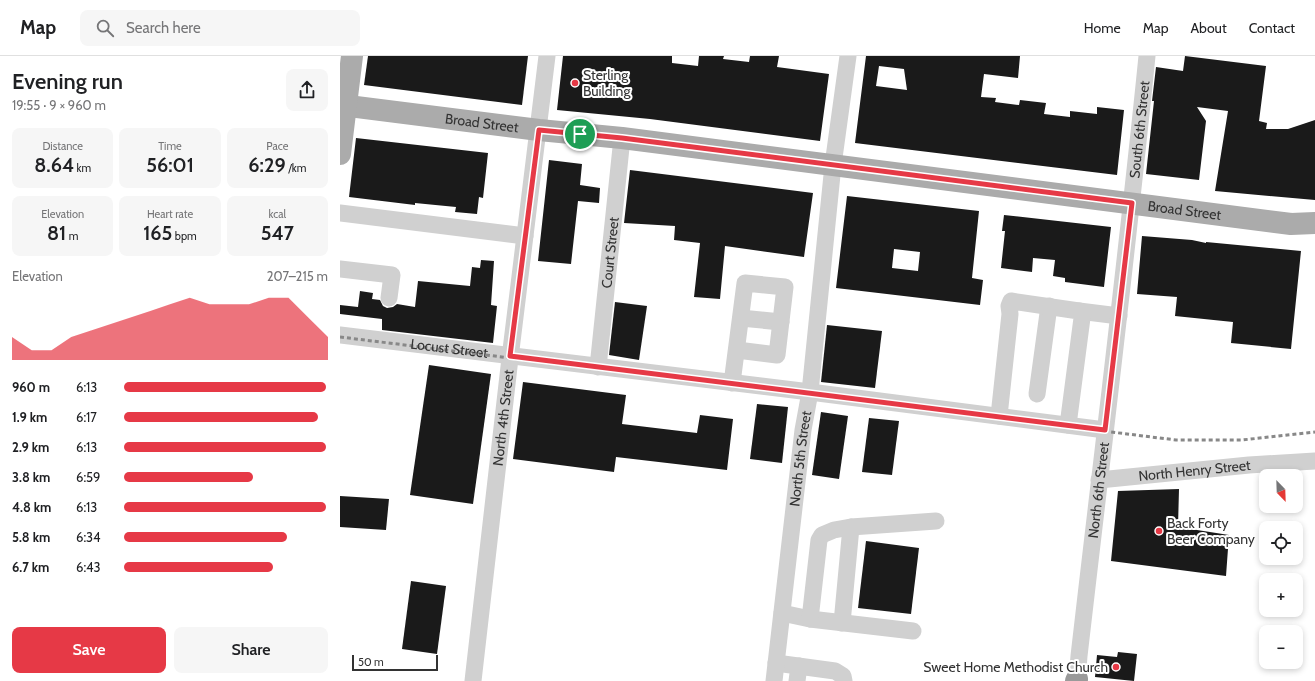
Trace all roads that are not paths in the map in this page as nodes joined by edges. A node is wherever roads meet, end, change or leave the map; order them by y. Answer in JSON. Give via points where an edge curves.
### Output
{"nodes":[{"id":1,"x":352,"y":56,"type":"edge"},
{"id":2,"x":547,"y":56,"type":"edge"},
{"id":3,"x":848,"y":56,"type":"edge"},
{"id":4,"x":1147,"y":56,"type":"edge"},
{"id":5,"x":343,"y":106,"type":"edge"},
{"id":6,"x":539,"y":130,"type":"junction"},
{"id":7,"x":622,"y":138,"type":"junction"},
{"id":8,"x":340,"y":154,"type":"edge"},
{"id":9,"x":833,"y":165,"type":"junction"},
{"id":10,"x":1132,"y":203,"type":"junction"},
{"id":11,"x":340,"y":213,"type":"edge"},
{"id":12,"x":1315,"y":223,"type":"edge"},
{"id":13,"x":526,"y":236,"type":"junction"},
{"id":14,"x":340,"y":269,"type":"edge"},
{"id":15,"x":389,"y":298,"type":"dead end"},
{"id":16,"x":1049,"y":306,"type":"junction"},
{"id":17,"x":1079,"y":311,"type":"junction"},
{"id":18,"x":1119,"y":316,"type":"junction"},
{"id":19,"x":741,"y":318,"type":"junction"},
{"id":20,"x":781,"y":322,"type":"junction"},
{"id":21,"x":340,"y":336,"type":"edge"},
{"id":22,"x":737,"y":350,"type":"junction"},
{"id":23,"x":510,"y":356,"type":"junction"},
{"id":24,"x":598,"y":367,"type":"junction"},
{"id":25,"x":732,"y":383,"type":"junction"},
{"id":26,"x":810,"y":392,"type":"junction"},
{"id":27,"x":1037,"y":394,"type":"dead end"},
{"id":28,"x":999,"y":416,"type":"junction"},
{"id":29,"x":1068,"y":425,"type":"junction"},
{"id":30,"x":1105,"y":430,"type":"junction"},
{"id":31,"x":1315,"y":461,"type":"edge"},
{"id":32,"x":1099,"y":480,"type":"junction"},
{"id":33,"x":936,"y":521,"type":"dead end"},
{"id":34,"x":851,"y":527,"type":"junction"},
{"id":35,"x":782,"y":613,"type":"junction"},
{"id":36,"x":810,"y":619,"type":"junction"},
{"id":37,"x":842,"y":623,"type":"junction"},
{"id":38,"x":913,"y":631,"type":"dead end"},
{"id":39,"x":776,"y":663,"type":"junction"},
{"id":40,"x":798,"y":673,"type":"edge"},
{"id":41,"x":1077,"y":680,"type":"edge"},
{"id":42,"x":473,"y":681,"type":"edge"},
{"id":43,"x":774,"y":681,"type":"edge"},
{"id":44,"x":844,"y":681,"type":"edge"}],
"edges":[{"from":1,"to":5,"type":"main road"},
{"from":2,"to":6,"type":"street","name":"North 4th Street"},
{"from":3,"to":9,"type":"street","name":"North 5th Street"},
{"from":4,"to":10,"type":"street","name":"South 6th Street"},
{"from":5,"to":6,"type":"main road","name":"Broad Street"},
{"from":5,"to":8,"type":"main road"},
{"from":6,"to":7,"type":"main road","name":"Broad Street"},
{"from":6,"to":13,"type":"street","name":"North 4th Street"},
{"from":7,"to":9,"type":"main road","name":"Broad Street"},
{"from":7,"to":24,"type":"street","name":"Court Street"},
{"from":9,"to":10,"type":"main road","name":"Broad Street"},
{"from":9,"to":26,"type":"street","name":"North 5th Street"},
{"from":10,"to":12,"type":"main road","name":"Broad Street","via":[[1291,224]]},
{"from":10,"to":18,"type":"street","name":"North 6th Street"},
{"from":11,"to":13,"type":"street"},
{"from":13,"to":23,"type":"street","name":"North 4th Street"},
{"from":14,"to":15,"type":"street","via":[[392,275]]},
{"from":16,"to":17,"type":"street"},
{"from":16,"to":27,"type":"street"},
{"from":16,"to":28,"type":"street","via":[[1011,301]]},
{"from":17,"to":18,"type":"street"},
{"from":17,"to":29,"type":"street","via":[[1082,318]]},
{"from":18,"to":30,"type":"street","name":"North 6th Street"},
{"from":19,"to":20,"type":"street"},
{"from":19,"to":20,"type":"street","via":[[745,283],[785,287]]},
{"from":19,"to":22,"type":"street"},
{"from":20,"to":22,"type":"street","via":[[777,355]]},
{"from":21,"to":23,"type":"street","name":"Locust Street"},
{"from":22,"to":25,"type":"street"},
{"from":23,"to":24,"type":"street","name":"Locust Street"},
{"from":23,"to":42,"type":"street","name":"North 4th Street"},
{"from":24,"to":25,"type":"street","name":"Locust Street"},
{"from":25,"to":26,"type":"street","name":"Locust Street"},
{"from":26,"to":28,"type":"street","name":"Locust Street"},
{"from":26,"to":35,"type":"street","name":"North 5th Street","via":[[803,430]]},
{"from":28,"to":29,"type":"street","name":"Locust Street"},
{"from":29,"to":30,"type":"street","name":"Locust Street"},
{"from":30,"to":32,"type":"street","name":"North 6th Street"},
{"from":31,"to":32,"type":"street","name":"North Henry Street"},
{"from":32,"to":41,"type":"street","name":"North 6th Street"},
{"from":33,"to":34,"type":"street"},
{"from":34,"to":36,"type":"street","via":[[826,533],[819,540]]},
{"from":34,"to":37,"type":"street"},
{"from":35,"to":36,"type":"street"},
{"from":35,"to":39,"type":"street","name":"North 5th Street"},
{"from":36,"to":37,"type":"street"},
{"from":37,"to":38,"type":"street"},
{"from":39,"to":40,"type":"street"},
{"from":39,"to":43,"type":"street","name":"North 5th Street"},
{"from":40,"to":44,"type":"street","via":[[835,672],[843,676]]}]}
